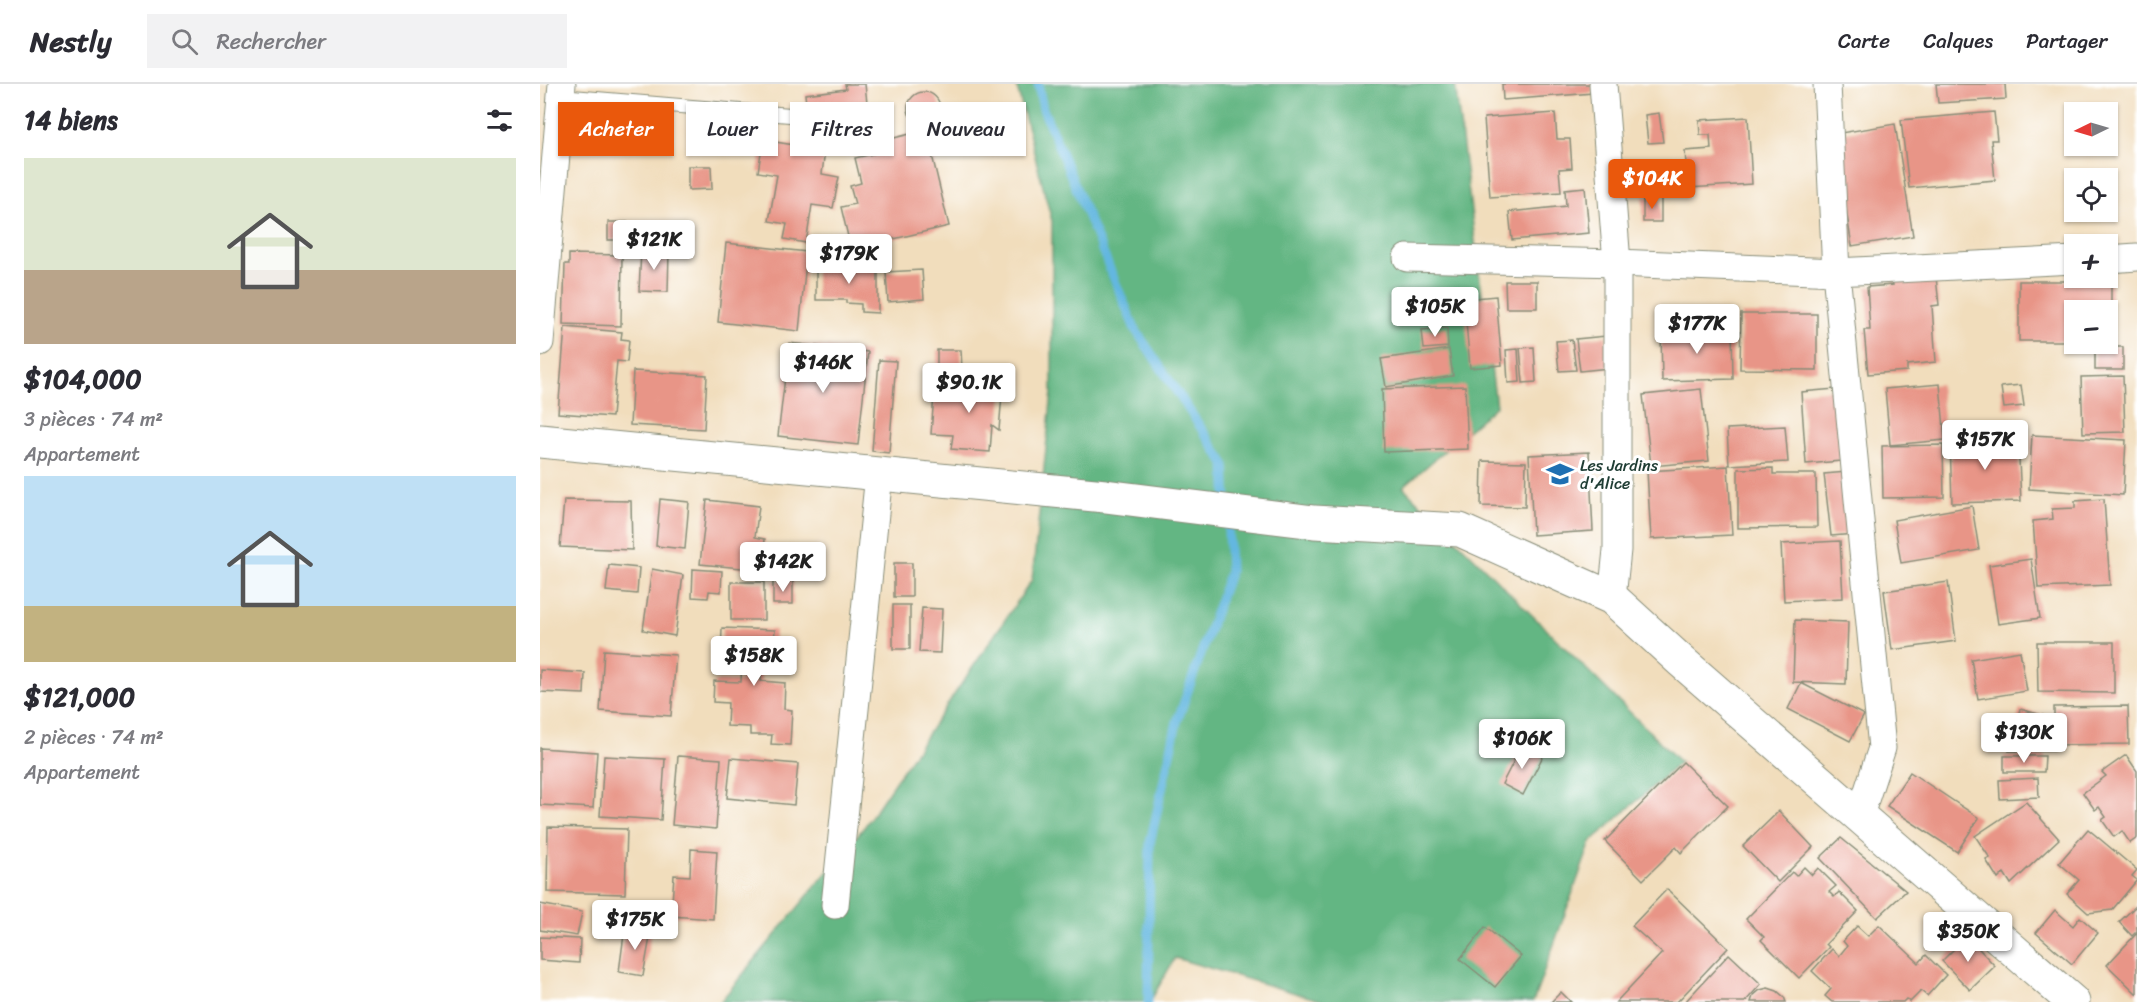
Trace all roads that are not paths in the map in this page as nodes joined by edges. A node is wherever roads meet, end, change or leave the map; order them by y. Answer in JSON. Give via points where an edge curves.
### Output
{"nodes":[{"id":1,"x":1603,"y":84,"type":"edge"},
{"id":2,"x":1827,"y":84,"type":"edge"},
{"id":3,"x":554,"y":91,"type":"edge"},
{"id":4,"x":790,"y":115,"type":"dead end"},
{"id":5,"x":2137,"y":257,"type":"edge"},
{"id":6,"x":1407,"y":258,"type":"dead end"},
{"id":7,"x":2118,"y":258,"type":"edge"},
{"id":8,"x":2064,"y":261,"type":"edge"},
{"id":9,"x":1617,"y":263,"type":"junction"},
{"id":10,"x":1836,"y":272,"type":"junction"},
{"id":11,"x":540,"y":342,"type":"edge"},
{"id":12,"x":540,"y":441,"type":"edge"},
{"id":13,"x":879,"y":474,"type":"junction"},
{"id":14,"x":1612,"y":598,"type":"junction"},
{"id":15,"x":1860,"y":815,"type":"junction"},
{"id":16,"x":836,"y":905,"type":"dead end"},
{"id":17,"x":2073,"y":1002,"type":"edge"}],
"edges":[{"from":1,"to":9,"type":"street"},
{"from":2,"to":10,"type":"street"},
{"from":3,"to":4,"type":"lane"},
{"from":3,"to":11,"type":"street"},
{"from":5,"to":7,"type":"street"},
{"from":6,"to":9,"type":"street"},
{"from":8,"to":10,"type":"street"},
{"from":9,"to":10,"type":"street"},
{"from":9,"to":14,"type":"street","via":[[1617,550]]},
{"from":10,"to":15,"type":"street","via":[[1882,748]]},
{"from":12,"to":13,"type":"street"},
{"from":13,"to":14,"type":"street","via":[[1106,496],[1314,522],[1460,530]]},
{"from":13,"to":16,"type":"street"},
{"from":14,"to":15,"type":"street"},
{"from":15,"to":17,"type":"street"}]}
